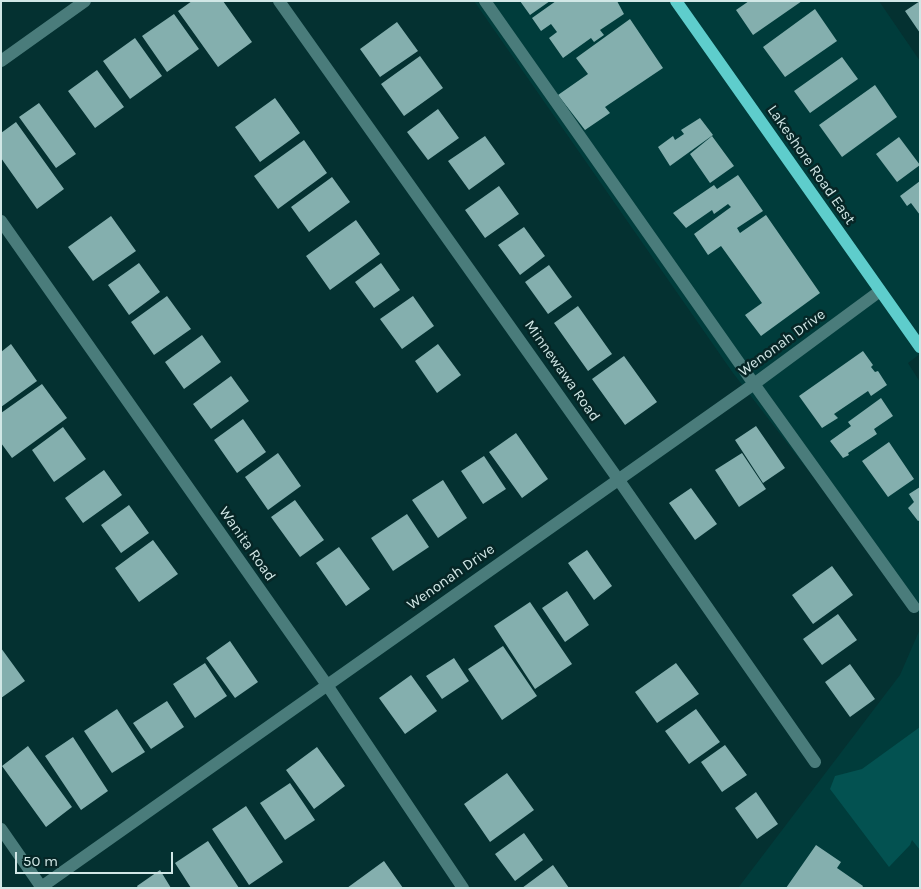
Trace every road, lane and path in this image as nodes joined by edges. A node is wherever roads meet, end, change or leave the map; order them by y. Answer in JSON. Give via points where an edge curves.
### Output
{"nodes":[{"id":1,"x":85,"y":1,"type":"edge"},
{"id":2,"x":279,"y":1,"type":"edge"},
{"id":3,"x":485,"y":1,"type":"edge"},
{"id":4,"x":676,"y":1,"type":"edge"},
{"id":5,"x":1,"y":60,"type":"edge"},
{"id":6,"x":1,"y":221,"type":"edge"},
{"id":7,"x":880,"y":291,"type":"junction"},
{"id":8,"x":920,"y":347,"type":"edge"},
{"id":9,"x":754,"y":384,"type":"junction"},
{"id":10,"x":618,"y":479,"type":"junction"},
{"id":11,"x":914,"y":607,"type":"dead end"},
{"id":12,"x":327,"y":685,"type":"junction"},
{"id":13,"x":816,"y":762,"type":"dead end"},
{"id":14,"x":1,"y":830,"type":"edge"},
{"id":15,"x":41,"y":887,"type":"edge"},
{"id":16,"x":462,"y":888,"type":"edge"}],
"edges":[{"from":1,"to":5,"type":"street"},
{"from":2,"to":10,"type":"street","name":"Minnewawa Road"},
{"from":3,"to":9,"type":"street"},
{"from":4,"to":7,"type":"main road","name":"Lakeshore Road East"},
{"from":6,"to":12,"type":"street","name":"Wanita Road"},
{"from":7,"to":8,"type":"main road","name":"Lakeshore Road East"},
{"from":7,"to":9,"type":"street","name":"Wenonah Drive"},
{"from":9,"to":10,"type":"street","name":"Wenonah Drive"},
{"from":9,"to":11,"type":"street"},
{"from":10,"to":12,"type":"street","name":"Wenonah Drive"},
{"from":10,"to":13,"type":"street","name":"Minnewawa Road"},
{"from":12,"to":15,"type":"street","name":"Wenonah Drive"},
{"from":12,"to":16,"type":"street","name":"Wanita Road"},
{"from":14,"to":15,"type":"street"}]}
